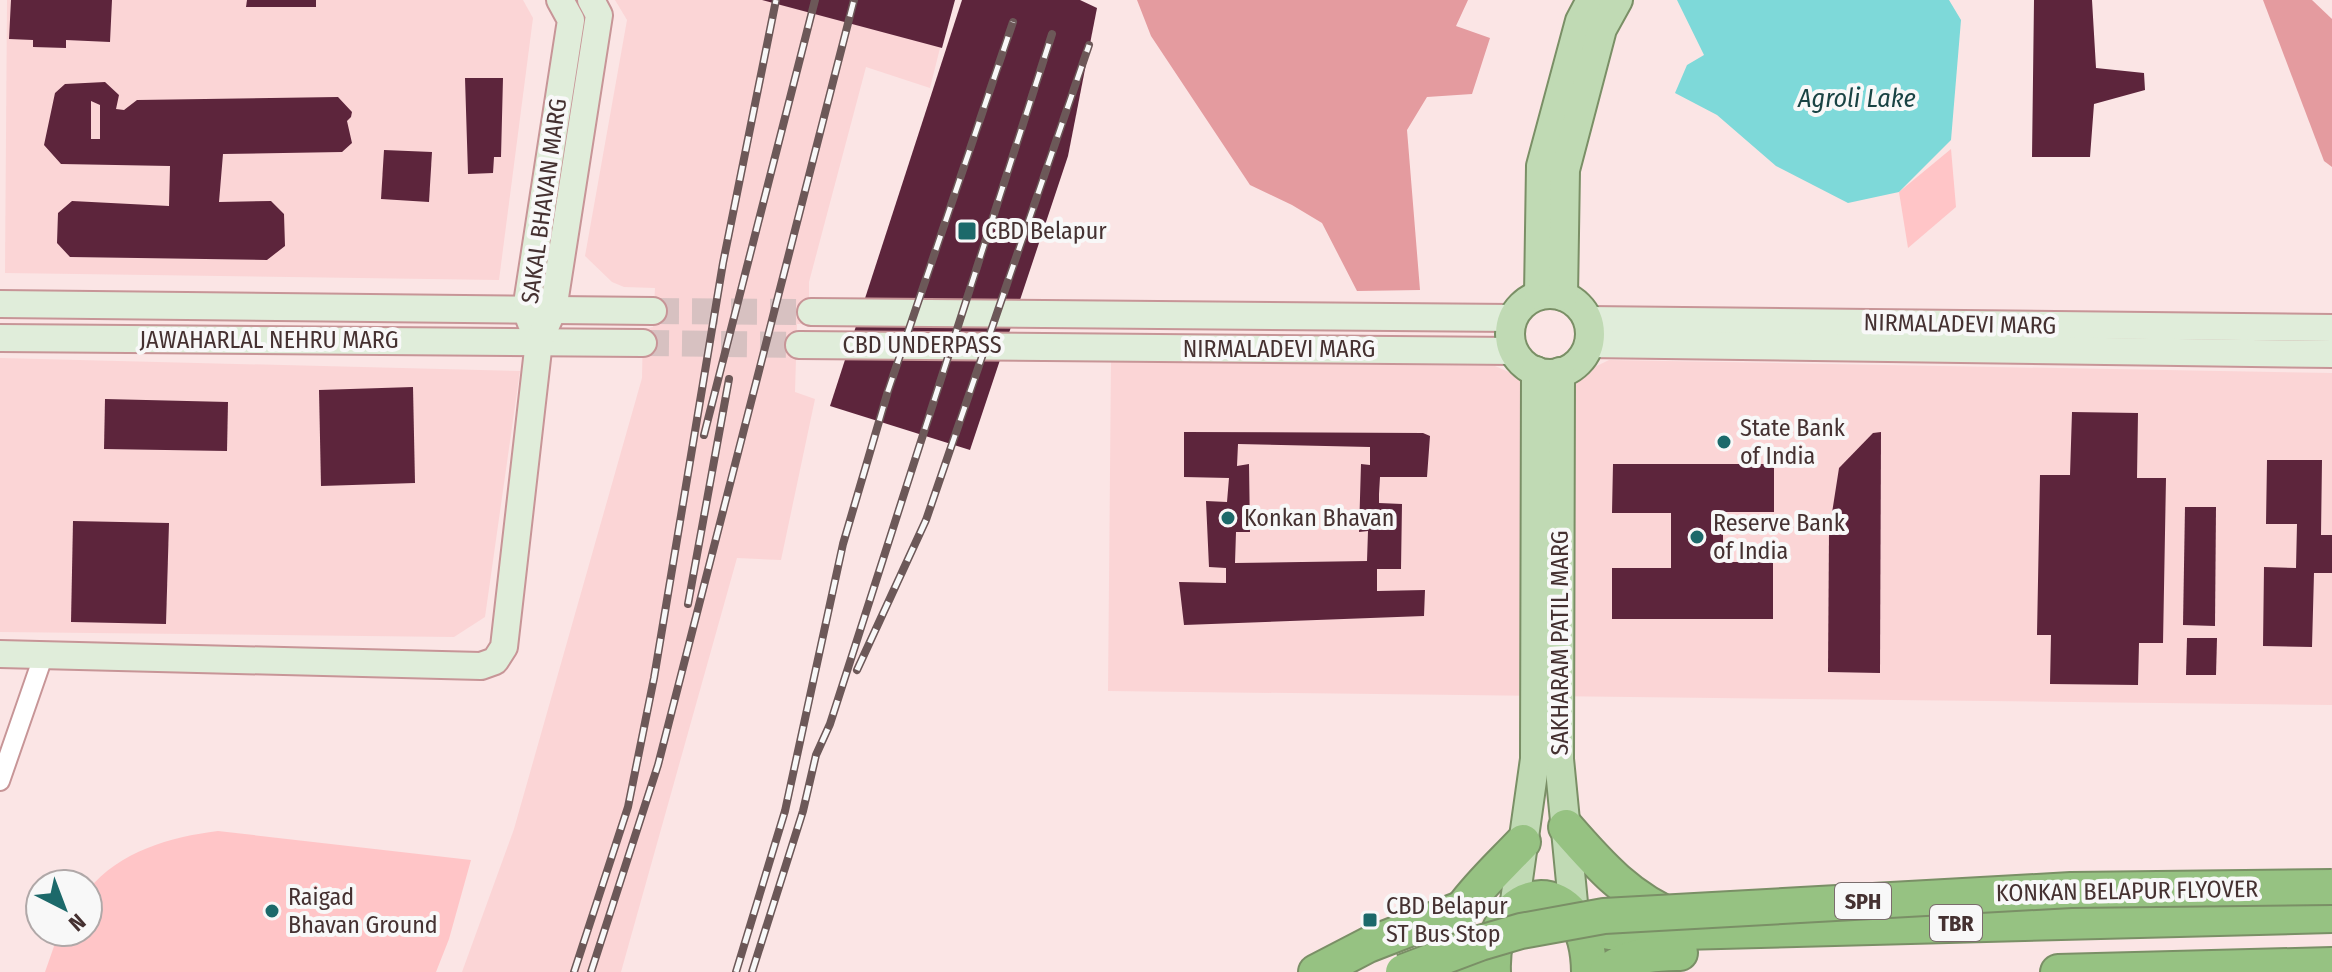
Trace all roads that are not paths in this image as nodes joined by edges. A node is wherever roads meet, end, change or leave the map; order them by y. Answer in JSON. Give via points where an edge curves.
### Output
{"nodes":[{"id":1,"x":560,"y":0,"type":"edge"},
{"id":2,"x":591,"y":0,"type":"edge"},
{"id":3,"x":1591,"y":0,"type":"edge"},
{"id":4,"x":1618,"y":0,"type":"edge"},
{"id":5,"x":1551,"y":296,"type":"junction"},
{"id":6,"x":0,"y":304,"type":"edge"},
{"id":7,"x":526,"y":310,"type":"junction"},
{"id":8,"x":553,"y":310,"type":"junction"},
{"id":9,"x":653,"y":311,"type":"tunnel mouth"},
{"id":10,"x":811,"y":312,"type":"tunnel mouth"},
{"id":11,"x":1045,"y":314,"type":"joint"},
{"id":12,"x":1513,"y":318,"type":"junction"},
{"id":13,"x":2332,"y":328,"type":"edge"},
{"id":14,"x":1588,"y":332,"type":"junction"},
{"id":15,"x":0,"y":338,"type":"edge"},
{"id":16,"x":539,"y":341,"type":"junction"},
{"id":17,"x":643,"y":343,"type":"tunnel mouth"},
{"id":18,"x":799,"y":345,"type":"tunnel mouth"},
{"id":19,"x":1045,"y":346,"type":"joint"},
{"id":20,"x":1514,"y":351,"type":"junction"},
{"id":21,"x":2332,"y":354,"type":"edge"},
{"id":22,"x":1548,"y":372,"type":"junction"},
{"id":23,"x":0,"y":654,"type":"edge"},
{"id":24,"x":44,"y":654,"type":"junction"},
{"id":25,"x":0,"y":781,"type":"edge"},
{"id":26,"x":1566,"y":827,"type":"junction"},
{"id":27,"x":1523,"y":842,"type":"junction"},
{"id":28,"x":2332,"y":887,"type":"edge"},
{"id":29,"x":1516,"y":898,"type":"junction"},
{"id":30,"x":1575,"y":907,"type":"junction"},
{"id":31,"x":1458,"y":910,"type":"junction"},
{"id":32,"x":2332,"y":915,"type":"edge"},
{"id":33,"x":1715,"y":930,"type":"junction"},
{"id":34,"x":2332,"y":936,"type":"edge"},
{"id":35,"x":2332,"y":965,"type":"edge"},
{"id":36,"x":1492,"y":966,"type":"edge"},
{"id":37,"x":1316,"y":972,"type":"edge"},
{"id":38,"x":1403,"y":972,"type":"edge"},
{"id":39,"x":1433,"y":972,"type":"edge"},
{"id":40,"x":1459,"y":972,"type":"edge"},
{"id":41,"x":1589,"y":972,"type":"edge"},
{"id":42,"x":1607,"y":972,"type":"edge"},
{"id":43,"x":2058,"y":972,"type":"edge"}],
"edges":[{"from":1,"to":7,"type":"main road","name":"SAKAL BHAVAN MARG","via":[[571,20]]},
{"from":2,"to":8,"type":"main road","name":"SAKAL BHAVAN MARG","via":[[599,15]]},
{"from":3,"to":5,"type":"main road","via":[[1580,21],[1541,166]]},
{"from":4,"to":5,"type":"main road","via":[[1602,29],[1565,170]]},
{"from":5,"to":12,"type":"main road","via":[[1523,304]]},
{"from":5,"to":14,"type":"main road","via":[[1574,301]]},
{"from":6,"to":7,"type":"main road","name":"JAWAHARLAL NEHRU MARG"},
{"from":7,"to":8,"type":"main road"},
{"from":7,"to":16,"type":"main road","name":"SAKAL BHAVAN MARG"},
{"from":8,"to":9,"type":"main road"},
{"from":8,"to":16,"type":"main road","name":"SAKAL BHAVAN MARG"},
{"from":10,"to":11,"type":"main road","name":"CBD UNDERPASS"},
{"from":11,"to":12,"type":"main road","name":"NIRMALADEVI MARG"},
{"from":12,"to":20,"type":"main road"},
{"from":13,"to":14,"type":"main road","name":"NIRMALADEVI MARG"},
{"from":14,"to":21,"type":"main road","name":"NIRMALADEVI MARG"},
{"from":14,"to":22,"type":"main road","via":[[1578,362]]},
{"from":15,"to":16,"type":"main road","name":"JAWAHARLAL NEHRU MARG"},
{"from":16,"to":17,"type":"main road"},
{"from":16,"to":24,"type":"main road","via":[[504,647],[495,661],[481,666]]},
{"from":18,"to":19,"type":"main road","name":"CBD UNDERPASS"},
{"from":19,"to":20,"type":"main road","name":"NIRMALADEVI MARG"},
{"from":20,"to":22,"type":"main road","via":[[1527,367]]},
{"from":22,"to":26,"type":"main road","name":"SAKHARAM PATIL MARG","via":[[1559,759]]},
{"from":22,"to":27,"type":"main road","name":"SAKHARAM PATIL MARG","via":[[1535,759]]},
{"from":23,"to":24,"type":"main road"},
{"from":24,"to":25,"type":"street"},
{"from":26,"to":30,"type":"main road","name":"SAKHARAM PATIL MARG"},
{"from":26,"to":33,"type":"highway","via":[[1631,893],[1671,916]]},
{"from":27,"to":29,"type":"main road","name":"SAKHARAM PATIL MARG"},
{"from":27,"to":31,"type":"highway"},
{"from":28,"to":38,"type":"highway","name":"KONKAN BELAPUR FLYOVER","number":"SPH","bridge":true,"via":[[2071,890],[1618,915],[1521,931]]},
{"from":29,"to":30,"type":"highway","number":"TBR","via":[[1545,898]]},
{"from":29,"to":36,"type":"highway","via":[[1501,926]]},
{"from":30,"to":33,"type":"highway","number":"TBR","via":[[1610,932]]},
{"from":30,"to":41,"type":"highway","via":[[1587,942]]},
{"from":31,"to":37,"type":"highway"},
{"from":31,"to":39,"type":"highway"},
{"from":32,"to":33,"type":"highway","number":"TBR"},
{"from":34,"to":42,"type":"highway","number":"TBR","via":[[1641,955]]},
{"from":35,"to":43,"type":"highway"},
{"from":36,"to":40,"type":"highway"}]}
